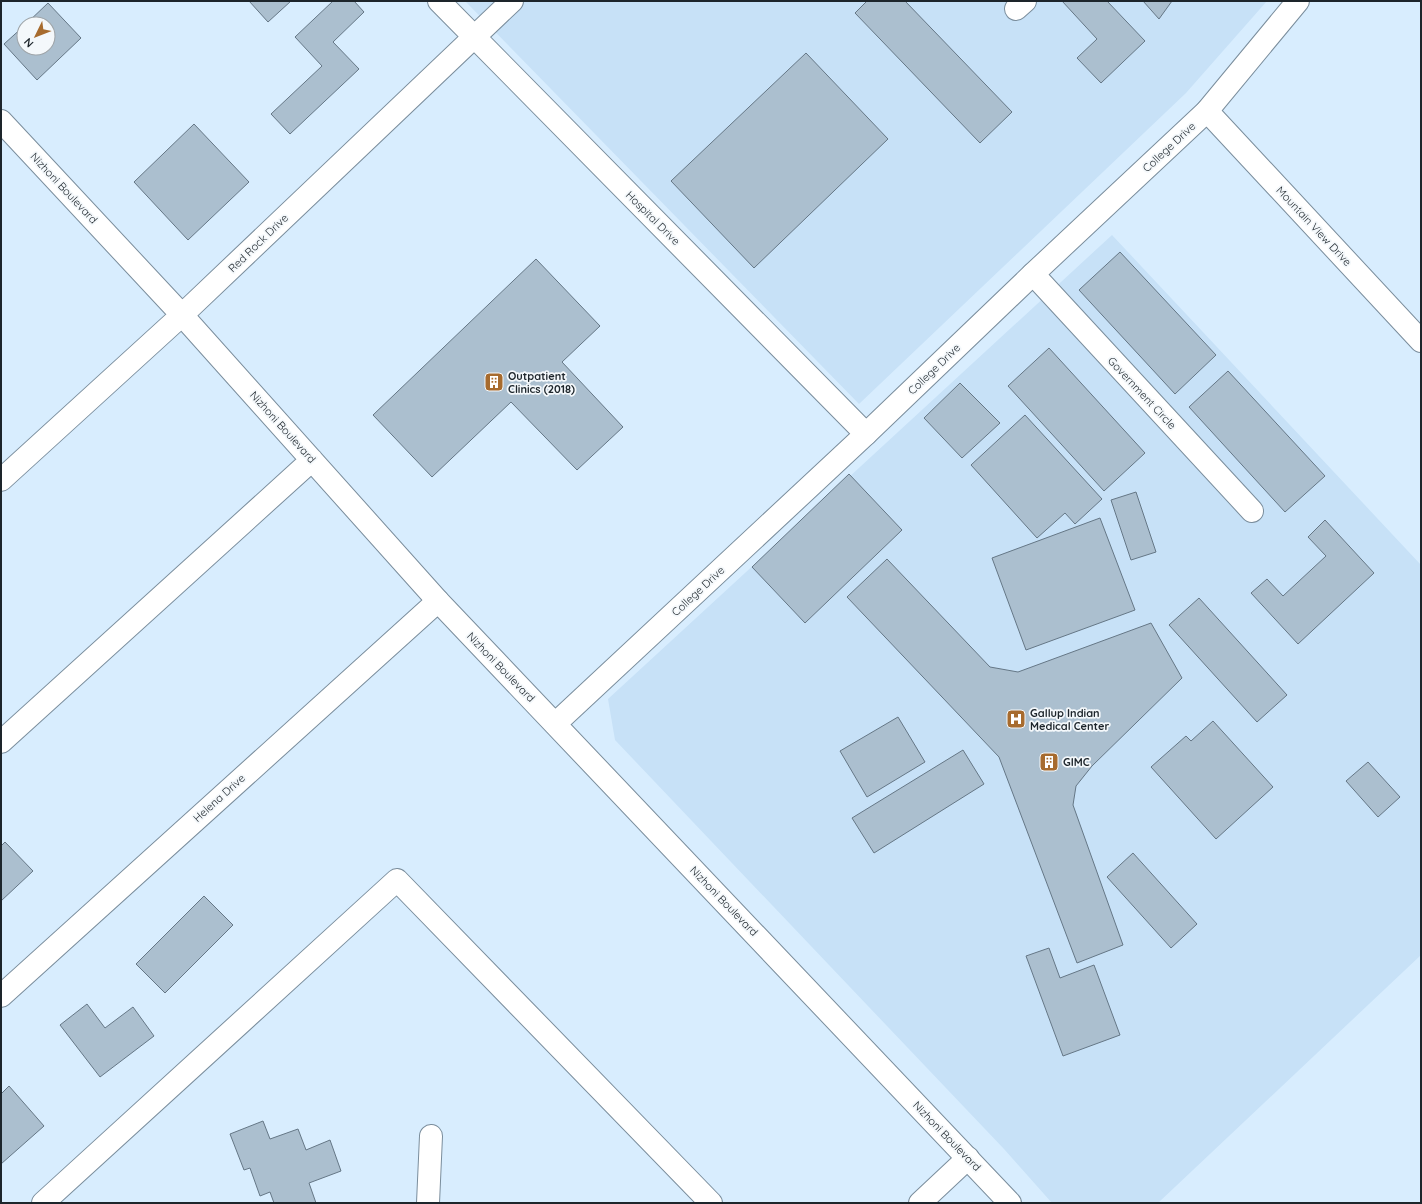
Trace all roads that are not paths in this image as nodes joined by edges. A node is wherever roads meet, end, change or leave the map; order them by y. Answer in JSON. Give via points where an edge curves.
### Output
{"nodes":[{"id":1,"x":439,"y":1,"type":"edge"},
{"id":2,"x":512,"y":1,"type":"edge"},
{"id":3,"x":1298,"y":1,"type":"edge"},
{"id":4,"x":474,"y":37,"type":"junction"},
{"id":5,"x":1207,"y":111,"type":"junction"},
{"id":6,"x":1,"y":121,"type":"edge"},
{"id":7,"x":1033,"y":274,"type":"junction"},
{"id":8,"x":182,"y":315,"type":"junction"},
{"id":9,"x":1421,"y":341,"type":"edge"},
{"id":10,"x":866,"y":434,"type":"junction"},
{"id":11,"x":312,"y":460,"type":"junction"},
{"id":12,"x":1,"y":480,"type":"edge"},
{"id":13,"x":1252,"y":511,"type":"dead end"},
{"id":14,"x":438,"y":601,"type":"junction"},
{"id":15,"x":555,"y":724,"type":"junction"},
{"id":16,"x":1,"y":742,"type":"edge"},
{"id":17,"x":1,"y":996,"type":"edge"},
{"id":18,"x":431,"y":1136,"type":"dead end"},
{"id":19,"x":968,"y":1158,"type":"junction"},
{"id":20,"x":43,"y":1203,"type":"edge"},
{"id":21,"x":428,"y":1203,"type":"edge"},
{"id":22,"x":711,"y":1203,"type":"edge"},
{"id":23,"x":920,"y":1203,"type":"edge"},
{"id":24,"x":1010,"y":1203,"type":"edge"}],
"edges":[{"from":1,"to":4,"type":"street","name":"Hospital Drive"},
{"from":2,"to":4,"type":"street","name":"Red Rock Drive"},
{"from":3,"to":5,"type":"street","name":"College Drive"},
{"from":4,"to":8,"type":"street","name":"Red Rock Drive"},
{"from":4,"to":10,"type":"street","name":"Hospital Drive"},
{"from":5,"to":7,"type":"street","name":"College Drive"},
{"from":5,"to":9,"type":"street","name":"Mountain View Drive"},
{"from":6,"to":8,"type":"street","name":"Nizhoni Boulevard"},
{"from":7,"to":10,"type":"street","name":"College Drive"},
{"from":7,"to":13,"type":"street","name":"Government Circle"},
{"from":8,"to":11,"type":"street","name":"Nizhoni Boulevard"},
{"from":8,"to":12,"type":"street","name":"Red Rock Drive"},
{"from":10,"to":15,"type":"street","name":"College Drive"},
{"from":11,"to":14,"type":"street","name":"Nizhoni Boulevard"},
{"from":11,"to":16,"type":"street"},
{"from":14,"to":15,"type":"street","name":"Nizhoni Boulevard"},
{"from":14,"to":17,"type":"street","name":"Helena Drive"},
{"from":15,"to":19,"type":"street","name":"Nizhoni Boulevard"},
{"from":18,"to":21,"type":"street"},
{"from":19,"to":23,"type":"street"},
{"from":19,"to":24,"type":"street","name":"Nizhoni Boulevard"},
{"from":20,"to":22,"type":"street","via":[[397,880]]}]}
